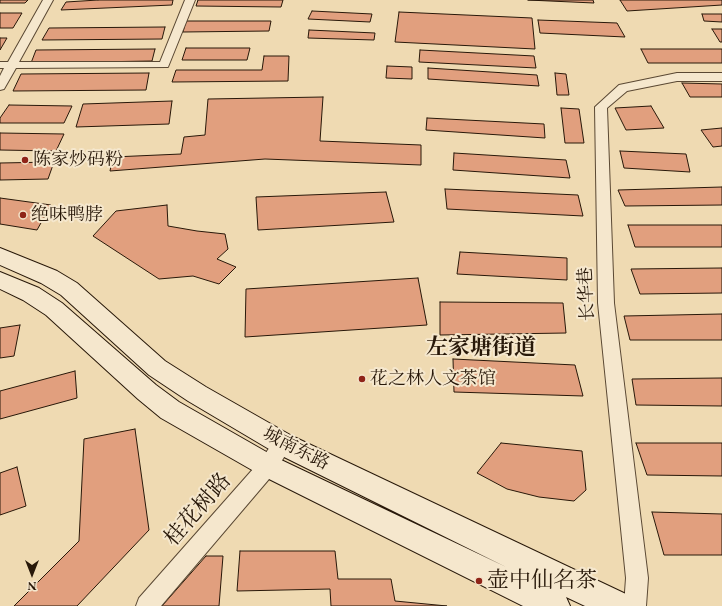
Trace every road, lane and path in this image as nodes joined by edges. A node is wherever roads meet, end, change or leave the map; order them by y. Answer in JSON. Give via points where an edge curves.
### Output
{"nodes":[{"id":1,"x":48,"y":0,"type":"edge"},
{"id":2,"x":190,"y":0,"type":"edge"},
{"id":3,"x":0,"y":65,"type":"edge"},
{"id":4,"x":12,"y":65,"type":"junction"},
{"id":5,"x":722,"y":77,"type":"edge"},
{"id":6,"x":0,"y":86,"type":"edge"},
{"id":7,"x":0,"y":256,"type":"edge"},
{"id":8,"x":0,"y":280,"type":"edge"},
{"id":9,"x":283,"y":444,"type":"junction"},
{"id":10,"x":268,"y":466,"type":"junction"},
{"id":11,"x":147,"y":606,"type":"edge"},
{"id":12,"x":555,"y":606,"type":"edge"},
{"id":13,"x":617,"y":606,"type":"edge"},
{"id":14,"x":635,"y":606,"type":"edge"}],
"edges":[{"from":1,"to":4,"type":"street"},
{"from":2,"to":4,"type":"street","via":[[164,65]]},
{"from":3,"to":4,"type":"street"},
{"from":4,"to":6,"type":"street"},
{"from":5,"to":14,"type":"street","name":"长华巷","via":[[677,76],[624,88],[601,107],[606,302],[637,578]]},
{"from":7,"to":9,"type":"main road","name":"城南东路","via":[[69,289],[168,376]]},
{"from":8,"to":10,"type":"main road","name":"城南东路","via":[[31,294],[54,309],[170,410]]},
{"from":9,"to":10,"type":"street","name":"桂花树路"},
{"from":9,"to":13,"type":"main road","name":"城南东路"},
{"from":10,"to":11,"type":"street","name":"桂花树路"},
{"from":10,"to":12,"type":"main road","name":"城南东路"}]}
